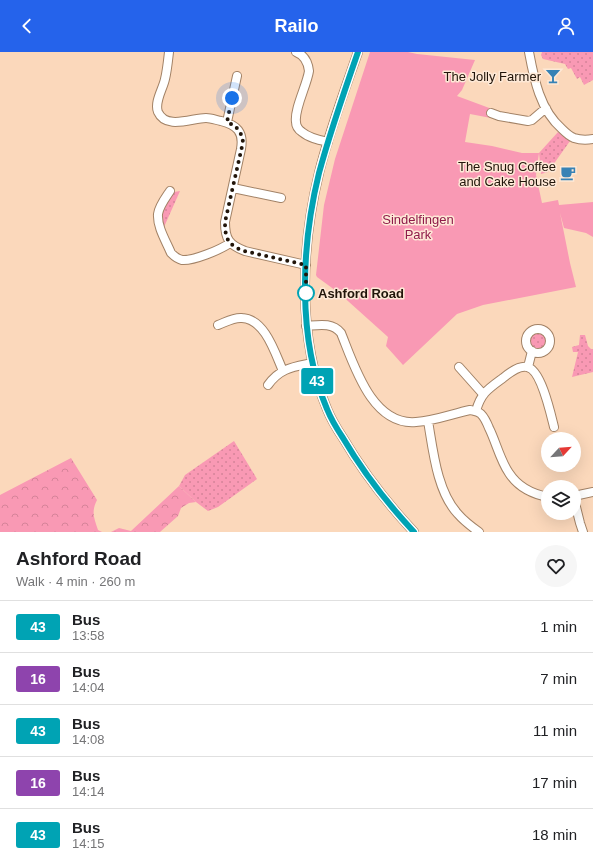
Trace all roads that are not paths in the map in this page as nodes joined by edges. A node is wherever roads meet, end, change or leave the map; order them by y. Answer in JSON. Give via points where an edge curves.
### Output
{"nodes":[{"id":1,"x":169,"y":52,"type":"edge"},
{"id":2,"x":296,"y":52,"type":"edge"},
{"id":3,"x":358,"y":52,"type":"edge"},
{"id":4,"x":529,"y":52,"type":"edge"},
{"id":5,"x":237,"y":76,"type":"dead end"},
{"id":6,"x":546,"y":108,"type":"junction"},
{"id":7,"x":491,"y":113,"type":"dead end"},
{"id":8,"x":227,"y":122,"type":"junction"},
{"id":9,"x":593,"y":139,"type":"edge"},
{"id":10,"x":328,"y":142,"type":"junction"},
{"id":11,"x":233,"y":188,"type":"junction"},
{"id":12,"x":170,"y":191,"type":"dead end"},
{"id":13,"x":281,"y":198,"type":"dead end"},
{"id":14,"x":230,"y":243,"type":"junction"},
{"id":15,"x":306,"y":265,"type":"junction"},
{"id":16,"x":218,"y":326,"type":"dead end"},
{"id":17,"x":306,"y":326,"type":"junction"},
{"id":18,"x":532,"y":351,"type":"dead end"},
{"id":19,"x":312,"y":363,"type":"junction"},
{"id":20,"x":528,"y":366,"type":"junction"},
{"id":21,"x":459,"y":367,"type":"dead end"},
{"id":22,"x":283,"y":371,"type":"junction"},
{"id":23,"x":268,"y":385,"type":"dead end"},
{"id":24,"x":483,"y":394,"type":"junction"},
{"id":25,"x":476,"y":411,"type":"junction"},
{"id":26,"x":428,"y":421,"type":"junction"},
{"id":27,"x":554,"y":427,"type":"dead end"},
{"id":28,"x":593,"y":492,"type":"edge"},
{"id":29,"x":541,"y":495,"type":"edge"},
{"id":30,"x":581,"y":495,"type":"edge"},
{"id":31,"x":579,"y":520,"type":"edge"},
{"id":32,"x":414,"y":532,"type":"edge"},
{"id":33,"x":480,"y":532,"type":"edge"},
{"id":34,"x":583,"y":532,"type":"edge"}],
"edges":[{"from":1,"to":8,"type":"street","via":[[157,108],[163,119],[184,121],[206,118]]},
{"from":2,"to":10,"type":"street","via":[[304,57],[309,71],[296,122],[301,132]]},
{"from":3,"to":10,"type":"street"},
{"from":4,"to":6,"type":"street","via":[[532,72]]},
{"from":5,"to":8,"type":"street"},
{"from":6,"to":7,"type":"street","via":[[528,121]]},
{"from":6,"to":9,"type":"street","via":[[557,125],[570,136]]},
{"from":8,"to":11,"type":"street","via":[[239,130],[243,142]]},
{"from":10,"to":15,"type":"street","via":[[313,203]]},
{"from":11,"to":13,"type":"street"},
{"from":11,"to":14,"type":"street","via":[[225,222]]},
{"from":12,"to":14,"type":"street","via":[[158,214],[160,228],[174,256],[187,260],[213,252]]},
{"from":14,"to":15,"type":"street","via":[[244,251]]},
{"from":15,"to":17,"type":"street"},
{"from":16,"to":22,"type":"street","via":[[237,318],[248,319],[258,324]]},
{"from":17,"to":19,"type":"street"},
{"from":17,"to":26,"type":"street","via":[[326,325],[337,328],[365,388],[373,401],[385,412],[407,422]]},
{"from":18,"to":20,"type":"street"},
{"from":19,"to":22,"type":"street"},
{"from":19,"to":32,"type":"street","via":[[327,410],[348,448],[373,484]]},
{"from":20,"to":24,"type":"street","via":[[510,373]]},
{"from":20,"to":27,"type":"street","via":[[539,380]]},
{"from":21,"to":24,"type":"street"},
{"from":22,"to":23,"type":"street"},
{"from":24,"to":25,"type":"street"},
{"from":25,"to":26,"type":"street","via":[[470,410]]},
{"from":25,"to":29,"type":"street","via":[[481,414],[494,437],[509,474],[521,486]]},
{"from":26,"to":33,"type":"street","via":[[443,491],[457,514]]},
{"from":28,"to":30,"type":"street"},
{"from":31,"to":34,"type":"street"}]}
